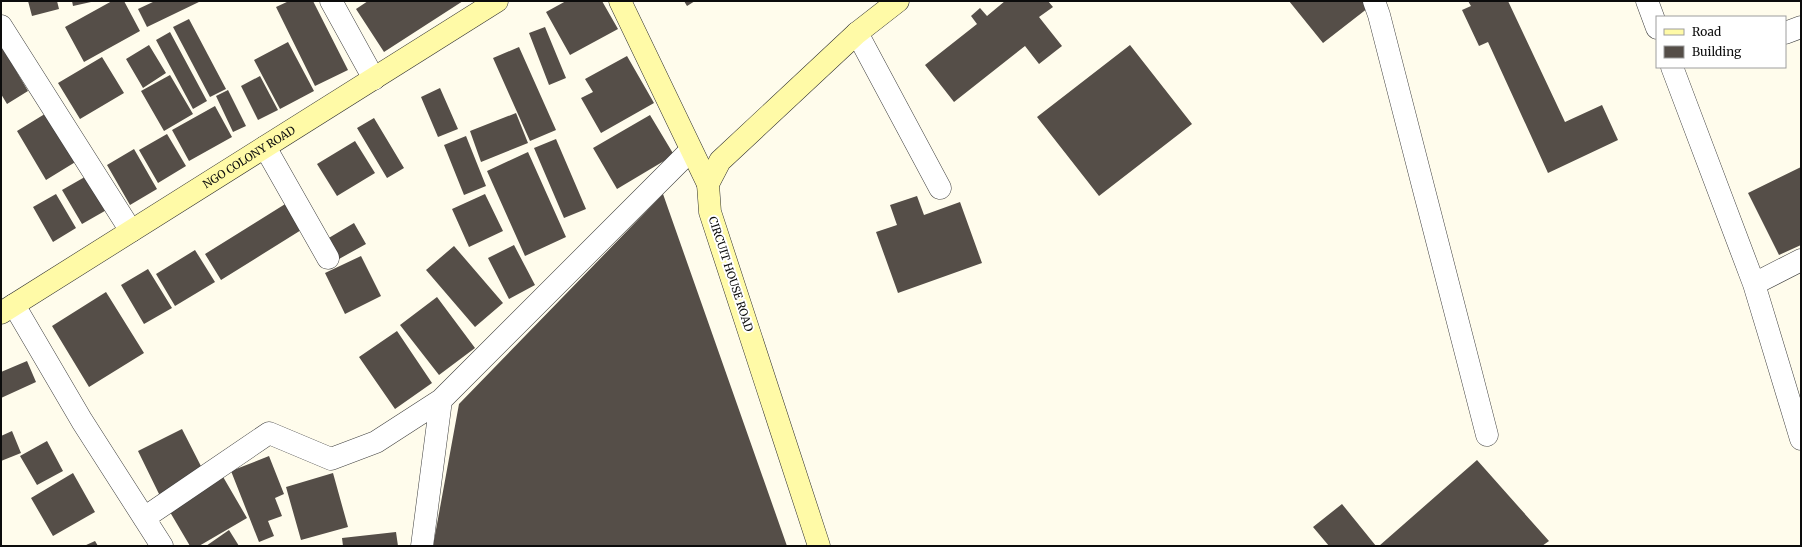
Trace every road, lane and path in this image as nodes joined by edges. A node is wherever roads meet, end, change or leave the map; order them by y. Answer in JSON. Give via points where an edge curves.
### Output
{"nodes":[{"id":1,"x":331,"y":1,"type":"edge"},
{"id":2,"x":496,"y":1,"type":"edge"},
{"id":3,"x":620,"y":1,"type":"edge"},
{"id":4,"x":898,"y":1,"type":"edge"},
{"id":5,"x":1374,"y":1,"type":"edge"},
{"id":6,"x":1647,"y":1,"type":"edge"},
{"id":7,"x":1656,"y":25,"type":"edge"},
{"id":8,"x":1,"y":26,"type":"edge"},
{"id":9,"x":1801,"y":27,"type":"edge"},
{"id":10,"x":857,"y":33,"type":"junction"},
{"id":11,"x":1786,"y":33,"type":"edge"},
{"id":12,"x":1676,"y":68,"type":"edge"},
{"id":13,"x":374,"y":79,"type":"junction"},
{"id":14,"x":265,"y":147,"type":"junction"},
{"id":15,"x":691,"y":150,"type":"junction"},
{"id":16,"x":708,"y":184,"type":"junction"},
{"id":17,"x":940,"y":188,"type":"dead end"},
{"id":18,"x":130,"y":231,"type":"junction"},
{"id":19,"x":328,"y":258,"type":"dead end"},
{"id":20,"x":1801,"y":260,"type":"edge"},
{"id":21,"x":1754,"y":284,"type":"junction"},
{"id":22,"x":8,"y":309,"type":"edge"},
{"id":23,"x":441,"y":400,"type":"junction"},
{"id":24,"x":1487,"y":435,"type":"dead end"},
{"id":25,"x":1801,"y":439,"type":"edge"},
{"id":26,"x":144,"y":518,"type":"junction"},
{"id":27,"x":162,"y":546,"type":"edge"},
{"id":28,"x":422,"y":546,"type":"edge"},
{"id":29,"x":819,"y":546,"type":"edge"}],
"edges":[{"from":1,"to":13,"type":"street"},
{"from":2,"to":13,"type":"street","name":"NGO COLONY ROAD"},
{"from":3,"to":15,"type":"street"},
{"from":4,"to":10,"type":"street"},
{"from":5,"to":24,"type":"street","via":[[1380,15]]},
{"from":6,"to":7,"type":"street"},
{"from":8,"to":18,"type":"street"},
{"from":9,"to":11,"type":"street"},
{"from":10,"to":16,"type":"street","via":[[720,161]]},
{"from":10,"to":17,"type":"street"},
{"from":12,"to":21,"type":"street"},
{"from":13,"to":14,"type":"street","name":"NGO COLONY ROAD"},
{"from":14,"to":18,"type":"street","name":"NGO COLONY ROAD"},
{"from":14,"to":19,"type":"street"},
{"from":15,"to":16,"type":"street"},
{"from":15,"to":23,"type":"street"},
{"from":16,"to":29,"type":"street","name":"CIRCUIT HOUSE ROAD","via":[[710,212]]},
{"from":18,"to":22,"type":"street","name":"NGO COLONY ROAD"},
{"from":20,"to":21,"type":"street"},
{"from":21,"to":25,"type":"street"},
{"from":22,"to":26,"type":"street"},
{"from":23,"to":26,"type":"street","via":[[376,442],[331,459],[269,433]]},
{"from":23,"to":28,"type":"street"},
{"from":26,"to":27,"type":"street"}]}
